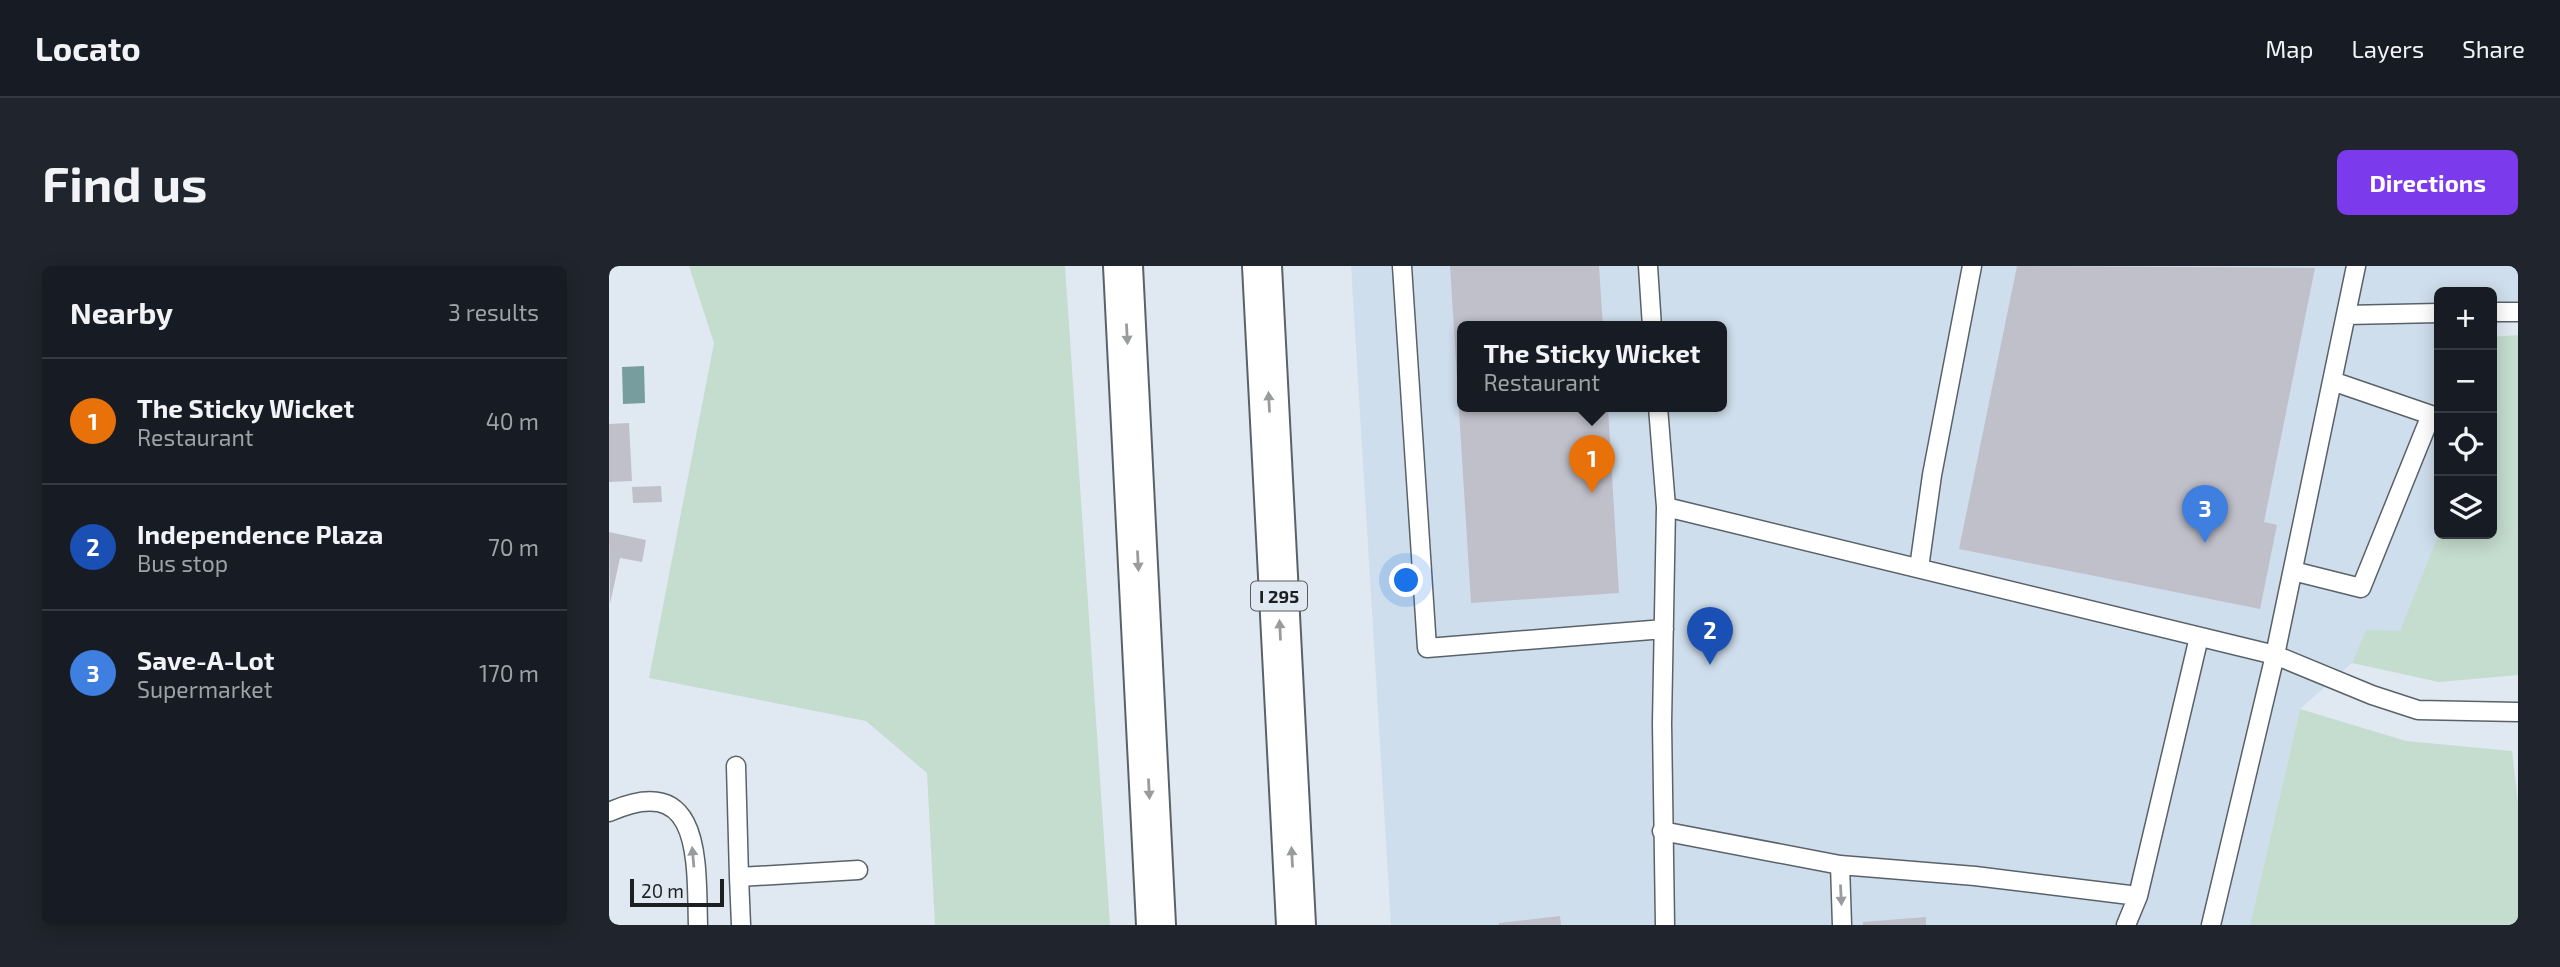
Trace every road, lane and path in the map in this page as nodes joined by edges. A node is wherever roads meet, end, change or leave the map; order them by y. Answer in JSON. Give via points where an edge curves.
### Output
{"nodes":[{"id":1,"x":1123,"y":266,"type":"edge"},
{"id":2,"x":1262,"y":266,"type":"edge"},
{"id":3,"x":1402,"y":266,"type":"edge"},
{"id":4,"x":1648,"y":266,"type":"edge"},
{"id":5,"x":1972,"y":266,"type":"edge"},
{"id":6,"x":2356,"y":266,"type":"edge"},
{"id":7,"x":2497,"y":312,"type":"edge"},
{"id":8,"x":2518,"y":312,"type":"edge"},
{"id":9,"x":2434,"y":313,"type":"edge"},
{"id":10,"x":2346,"y":315,"type":"junction"},
{"id":11,"x":1652,"y":321,"type":"edge"},
{"id":12,"x":2332,"y":381,"type":"junction"},
{"id":13,"x":1658,"y":412,"type":"edge"},
{"id":14,"x":1666,"y":508,"type":"junction"},
{"id":15,"x":1919,"y":568,"type":"junction"},
{"id":16,"x":2293,"y":571,"type":"junction"},
{"id":17,"x":1664,"y":629,"type":"junction"},
{"id":18,"x":2199,"y":637,"type":"junction"},
{"id":19,"x":2275,"y":655,"type":"junction"},
{"id":20,"x":2518,"y":712,"type":"edge"},
{"id":21,"x":736,"y":766,"type":"dead end"},
{"id":22,"x":609,"y":812,"type":"edge"},
{"id":23,"x":1662,"y":831,"type":"junction"},
{"id":24,"x":1840,"y":865,"type":"junction"},
{"id":25,"x":858,"y":870,"type":"dead end"},
{"id":26,"x":739,"y":877,"type":"junction"},
{"id":27,"x":2138,"y":896,"type":"junction"},
{"id":28,"x":698,"y":925,"type":"edge"},
{"id":29,"x":741,"y":925,"type":"edge"},
{"id":30,"x":1156,"y":925,"type":"edge"},
{"id":31,"x":1296,"y":925,"type":"edge"},
{"id":32,"x":1665,"y":925,"type":"edge"},
{"id":33,"x":1842,"y":925,"type":"edge"},
{"id":34,"x":2126,"y":925,"type":"edge"},
{"id":35,"x":2211,"y":925,"type":"edge"}],
"edges":[{"from":1,"to":30,"type":"highway","one_way":true},
{"from":31,"to":2,"type":"highway","number":"I 295","one_way":true},
{"from":3,"to":17,"type":"lane","via":[[1427,648]]},
{"from":4,"to":11,"type":"lane"},
{"from":5,"to":15,"type":"lane","via":[[1931,475]]},
{"from":6,"to":10,"type":"lane"},
{"from":7,"to":8,"type":"lane"},
{"from":9,"to":10,"type":"lane"},
{"from":10,"to":12,"type":"lane"},
{"from":12,"to":16,"type":"lane"},
{"from":12,"to":16,"type":"lane","via":[[2431,415],[2361,588]]},
{"from":13,"to":14,"type":"lane"},
{"from":14,"to":15,"type":"lane"},
{"from":14,"to":17,"type":"lane"},
{"from":15,"to":18,"type":"lane"},
{"from":16,"to":19,"type":"lane"},
{"from":17,"to":23,"type":"lane"},
{"from":18,"to":19,"type":"lane"},
{"from":18,"to":27,"type":"lane"},
{"from":19,"to":20,"type":"lane","via":[[2418,710]]},
{"from":19,"to":35,"type":"lane"},
{"from":21,"to":26,"type":"lane"},
{"from":28,"to":22,"type":"lane","one_way":true,"via":[[691,828],[682,814],[653,800]]},
{"from":23,"to":24,"type":"lane"},
{"from":23,"to":32,"type":"lane"},
{"from":24,"to":27,"type":"lane"},
{"from":24,"to":33,"type":"lane","one_way":true},
{"from":25,"to":26,"type":"lane"},
{"from":26,"to":29,"type":"lane"},
{"from":27,"to":34,"type":"lane"}]}
